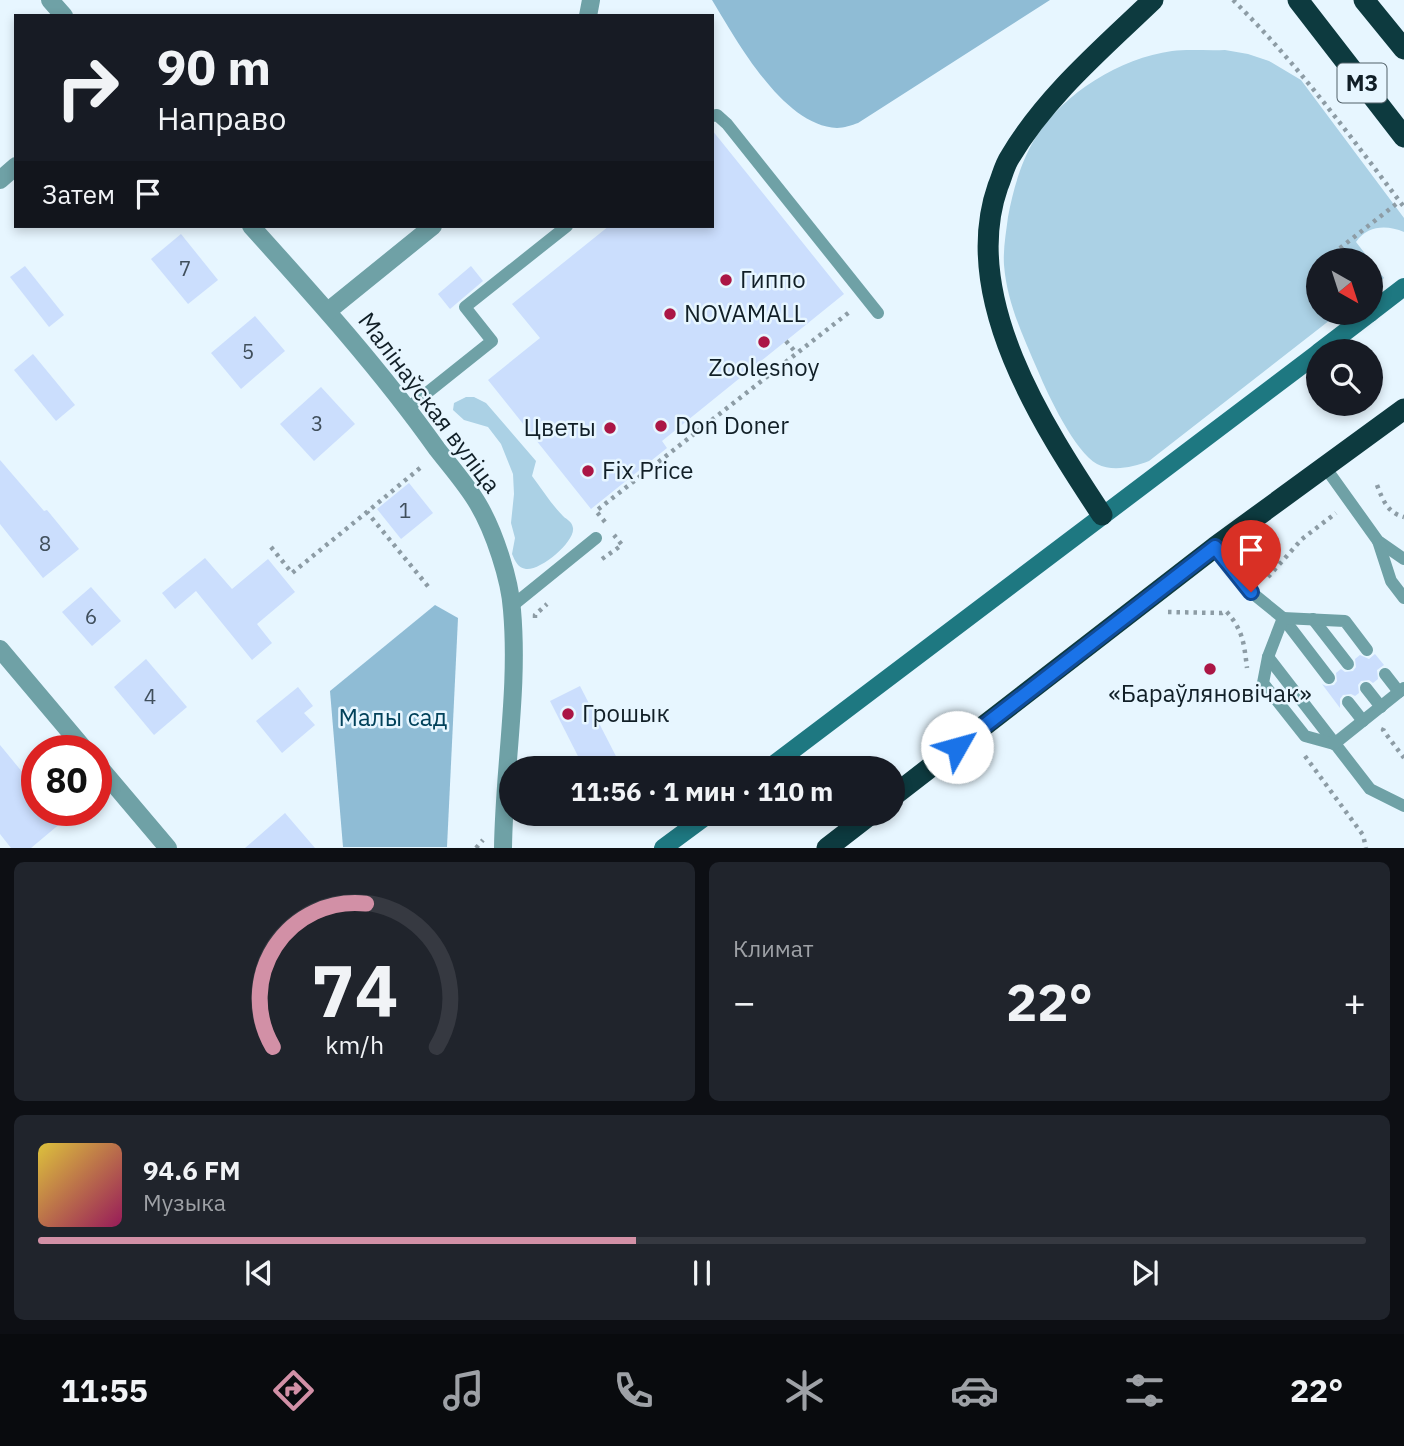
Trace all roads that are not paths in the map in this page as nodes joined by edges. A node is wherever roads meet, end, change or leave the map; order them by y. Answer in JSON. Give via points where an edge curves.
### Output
{"nodes":[{"id":1,"x":50,"y":0,"type":"edge"},
{"id":2,"x":1153,"y":0,"type":"edge"},
{"id":3,"x":1298,"y":0,"type":"edge"},
{"id":4,"x":1364,"y":0,"type":"edge"},
{"id":5,"x":62,"y":14,"type":"edge"},
{"id":6,"x":1404,"y":49,"type":"edge"},
{"id":7,"x":714,"y":116,"type":"edge"},
{"id":8,"x":1404,"y":137,"type":"edge"},
{"id":9,"x":14,"y":168,"type":"edge"},
{"id":10,"x":0,"y":180,"type":"edge"},
{"id":11,"x":253,"y":228,"type":"edge"},
{"id":12,"x":431,"y":228,"type":"edge"},
{"id":13,"x":564,"y":228,"type":"edge"},
{"id":14,"x":1404,"y":287,"type":"edge"},
{"id":15,"x":1383,"y":303,"type":"edge"},
{"id":16,"x":328,"y":311,"type":"junction"},
{"id":17,"x":878,"y":313,"type":"dead end"},
{"id":18,"x":1352,"y":326,"type":"edge"},
{"id":19,"x":1335,"y":339,"type":"edge"},
{"id":20,"x":1306,"y":361,"type":"edge"},
{"id":21,"x":408,"y":408,"type":"junction"},
{"id":22,"x":1404,"y":410,"type":"edge"},
{"id":23,"x":1325,"y":467,"type":"junction"},
{"id":24,"x":1102,"y":515,"type":"junction"},
{"id":25,"x":596,"y":538,"type":"dead end"},
{"id":26,"x":1378,"y":541,"type":"junction"},
{"id":27,"x":1215,"y":547,"type":"junction"},
{"id":28,"x":1404,"y":559,"type":"edge"},
{"id":29,"x":1404,"y":598,"type":"edge"},
{"id":30,"x":512,"y":607,"type":"junction"},
{"id":31,"x":1283,"y":618,"type":"junction"},
{"id":32,"x":1313,"y":619,"type":"junction"},
{"id":33,"x":0,"y":649,"type":"edge"},
{"id":34,"x":1367,"y":650,"type":"dead end"},
{"id":35,"x":1268,"y":657,"type":"junction"},
{"id":36,"x":1348,"y":664,"type":"dead end"},
{"id":37,"x":1385,"y":674,"type":"dead end"},
{"id":38,"x":1329,"y":678,"type":"dead end"},
{"id":39,"x":1366,"y":688,"type":"dead end"},
{"id":40,"x":1402,"y":690,"type":"edge"},
{"id":41,"x":1348,"y":702,"type":"dead end"},
{"id":42,"x":1381,"y":707,"type":"junction"},
{"id":43,"x":1363,"y":722,"type":"junction"},
{"id":44,"x":73,"y":735,"type":"edge"},
{"id":45,"x":1335,"y":744,"type":"junction"},
{"id":46,"x":785,"y":756,"type":"edge"},
{"id":47,"x":112,"y":782,"type":"edge"},
{"id":48,"x":905,"y":787,"type":"edge"},
{"id":49,"x":1404,"y":806,"type":"edge"},
{"id":50,"x":693,"y":826,"type":"edge"},
{"id":51,"x":855,"y":826,"type":"edge"},
{"id":52,"x":168,"y":848,"type":"edge"},
{"id":53,"x":503,"y":848,"type":"edge"},
{"id":54,"x":663,"y":848,"type":"edge"},
{"id":55,"x":827,"y":848,"type":"edge"}],
"edges":[{"from":1,"to":5,"type":"street"},
{"from":2,"to":24,"type":"highway","via":[[1029,127],[1008,160],[988,232],[992,289],[1021,375]]},
{"from":3,"to":8,"type":"highway","number":"М3"},
{"from":4,"to":6,"type":"highway","number":"М3"},
{"from":7,"to":17,"type":"lane","via":[[727,124]]},
{"from":9,"to":10,"type":"street"},
{"from":11,"to":16,"type":"street","name":"Малінаўская вуліца"},
{"from":12,"to":16,"type":"street"},
{"from":13,"to":21,"type":"lane","via":[[465,307],[492,341]]},
{"from":14,"to":15,"type":"main road"},
{"from":16,"to":21,"type":"street","name":"Малінаўская вуліца"},
{"from":18,"to":19,"type":"main road"},
{"from":20,"to":24,"type":"main road"},
{"from":21,"to":30,"type":"street","name":"Малінаўская вуліца","via":[[478,504],[497,544]]},
{"from":22,"to":23,"type":"highway"},
{"from":23,"to":26,"type":"lane"},
{"from":23,"to":27,"type":"highway"},
{"from":24,"to":46,"type":"main road"},
{"from":25,"to":30,"type":"lane"},
{"from":26,"to":28,"type":"lane"},
{"from":26,"to":29,"type":"lane","via":[[1391,581]]},
{"from":27,"to":31,"type":"lane","via":[[1251,592]]},
{"from":27,"to":48,"type":"highway"},
{"from":30,"to":53,"type":"street","name":"Малінаўская вуліца","via":[[512,705]]},
{"from":31,"to":32,"type":"lane"},
{"from":31,"to":35,"type":"lane"},
{"from":31,"to":38,"type":"lane"},
{"from":32,"to":34,"type":"lane","via":[[1345,621]]},
{"from":32,"to":36,"type":"lane"},
{"from":33,"to":44,"type":"street"},
{"from":35,"to":45,"type":"lane"},
{"from":35,"to":45,"type":"lane","via":[[1263,683],[1305,736]]},
{"from":37,"to":40,"type":"lane"},
{"from":39,"to":42,"type":"lane"},
{"from":40,"to":42,"type":"lane"},
{"from":41,"to":43,"type":"lane"},
{"from":42,"to":43,"type":"lane"},
{"from":43,"to":45,"type":"lane"},
{"from":45,"to":49,"type":"lane","via":[[1370,789]]},
{"from":47,"to":52,"type":"street"},
{"from":50,"to":54,"type":"main road"},
{"from":51,"to":55,"type":"highway"}]}
